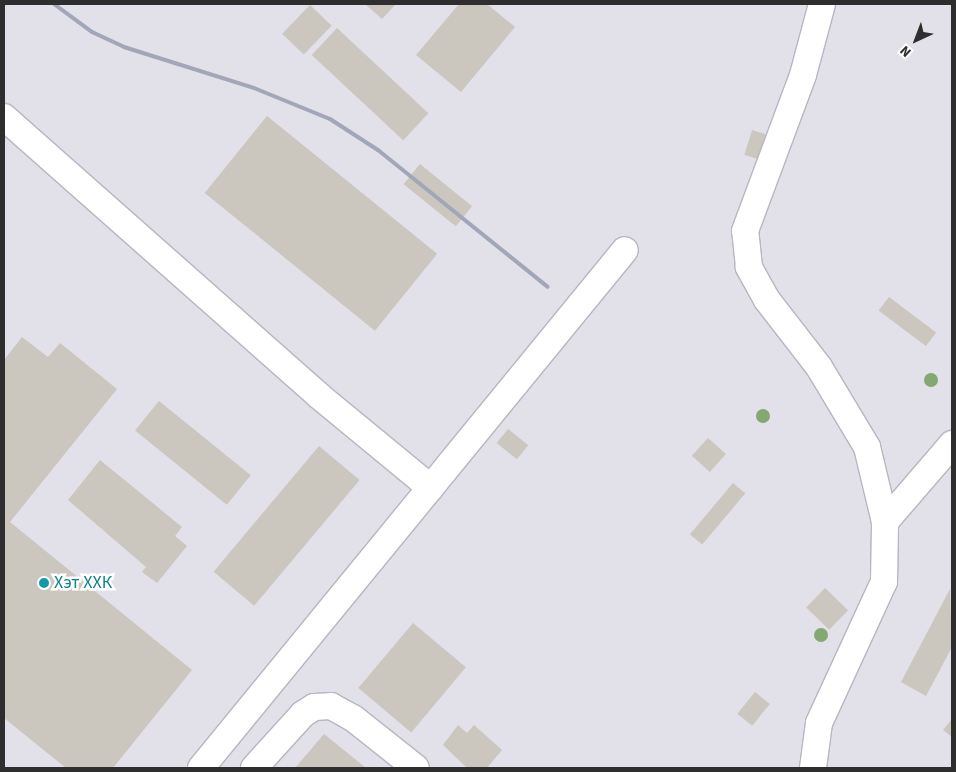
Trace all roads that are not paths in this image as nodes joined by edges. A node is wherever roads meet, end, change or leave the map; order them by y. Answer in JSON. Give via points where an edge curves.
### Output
{"nodes":[{"id":1,"x":822,"y":4,"type":"edge"},
{"id":2,"x":4,"y":117,"type":"edge"},
{"id":3,"x":625,"y":250,"type":"dead end"},
{"id":4,"x":952,"y":444,"type":"edge"},
{"id":5,"x":430,"y":488,"type":"junction"},
{"id":6,"x":885,"y":522,"type":"junction"},
{"id":7,"x":201,"y":768,"type":"edge"},
{"id":8,"x":254,"y":768,"type":"edge"},
{"id":9,"x":416,"y":768,"type":"edge"},
{"id":10,"x":814,"y":768,"type":"edge"}],
"edges":[{"from":1,"to":6,"type":"street","via":[[803,74],[745,231],[750,267],[766,300],[819,367],[867,447]]},
{"from":2,"to":5,"type":"street","via":[[318,395]]},
{"from":3,"to":5,"type":"street"},
{"from":4,"to":6,"type":"street"},
{"from":5,"to":7,"type":"street"},
{"from":6,"to":10,"type":"street","via":[[884,582],[819,723]]},
{"from":8,"to":9,"type":"street","via":[[303,714],[314,707],[331,706],[353,718]]}]}
